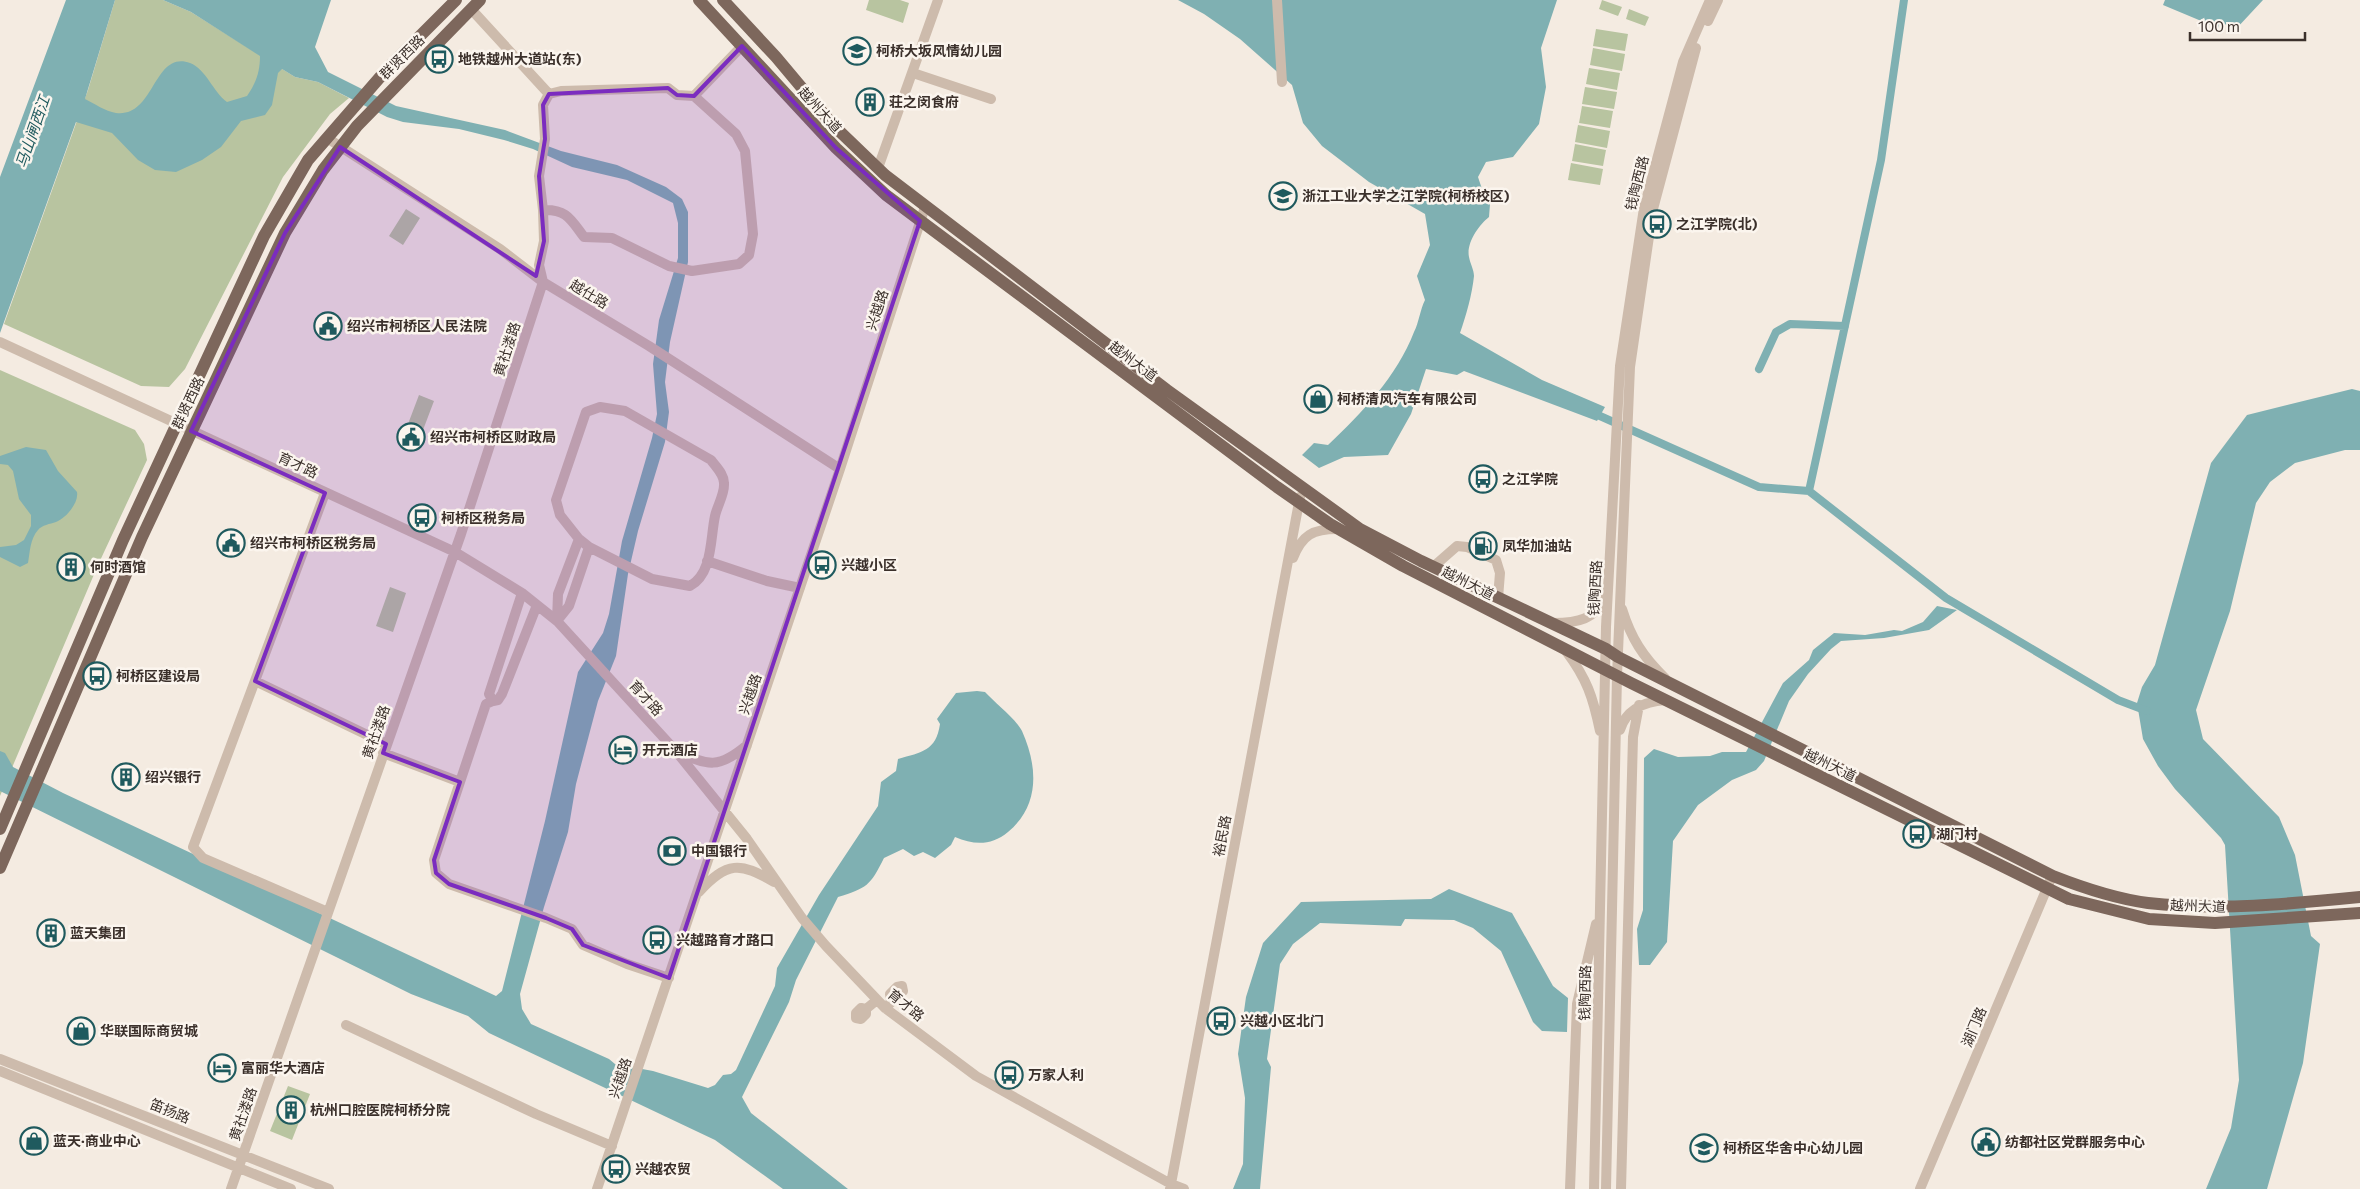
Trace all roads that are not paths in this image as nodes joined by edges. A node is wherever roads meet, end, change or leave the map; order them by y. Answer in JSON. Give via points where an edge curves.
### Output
{"nodes":[{"id":1,"x":456,"y":0,"type":"edge"},
{"id":2,"x":699,"y":0,"type":"edge"},
{"id":3,"x":723,"y":0,"type":"edge"},
{"id":4,"x":938,"y":0,"type":"edge"},
{"id":5,"x":1277,"y":0,"type":"edge"},
{"id":6,"x":1710,"y":0,"type":"edge"},
{"id":7,"x":1718,"y":0,"type":"edge"},
{"id":8,"x":476,"y":5,"type":"edge"},
{"id":9,"x":742,"y":46,"type":"junction"},
{"id":10,"x":913,"y":73,"type":"junction"},
{"id":11,"x":1282,"y":82,"type":"dead end"},
{"id":12,"x":549,"y":94,"type":"junction"},
{"id":13,"x":694,"y":96,"type":"junction"},
{"id":14,"x":991,"y":99,"type":"dead end"},
{"id":15,"x":327,"y":138,"type":"junction"},
{"id":16,"x":340,"y":148,"type":"junction"},
{"id":17,"x":878,"y":168,"type":"junction"},
{"id":18,"x":925,"y":207,"type":"junction"},
{"id":19,"x":543,"y":210,"type":"junction"},
{"id":20,"x":920,"y":221,"type":"junction"},
{"id":21,"x":543,"y":282,"type":"junction"},
{"id":22,"x":0,"y":342,"type":"edge"},
{"id":23,"x":176,"y":424,"type":"junction"},
{"id":24,"x":191,"y":431,"type":"junction"},
{"id":25,"x":840,"y":469,"type":"junction"},
{"id":26,"x":1303,"y":488,"type":"junction"},
{"id":27,"x":325,"y":493,"type":"junction"},
{"id":28,"x":1299,"y":502,"type":"junction"},
{"id":29,"x":1338,"y":528,"type":"junction"},
{"id":30,"x":579,"y":539,"type":"junction"},
{"id":31,"x":589,"y":547,"type":"junction"},
{"id":32,"x":455,"y":552,"type":"junction"},
{"id":33,"x":707,"y":561,"type":"junction"},
{"id":34,"x":1433,"y":567,"type":"junction"},
{"id":35,"x":1285,"y":575,"type":"junction"},
{"id":36,"x":1608,"y":587,"type":"junction"},
{"id":37,"x":800,"y":588,"type":"junction"},
{"id":38,"x":522,"y":593,"type":"junction"},
{"id":39,"x":1498,"y":598,"type":"junction"},
{"id":40,"x":1620,"y":601,"type":"junction"},
{"id":41,"x":537,"y":605,"type":"junction"},
{"id":42,"x":557,"y":621,"type":"junction"},
{"id":43,"x":1551,"y":623,"type":"junction"},
{"id":44,"x":1606,"y":649,"type":"junction"},
{"id":45,"x":1566,"y":650,"type":"junction"},
{"id":46,"x":1618,"y":658,"type":"junction"},
{"id":47,"x":1611,"y":673,"type":"junction"},
{"id":48,"x":255,"y":681,"type":"junction"},
{"id":49,"x":1671,"y":684,"type":"junction"},
{"id":50,"x":1665,"y":700,"type":"junction"},
{"id":51,"x":492,"y":701,"type":"junction"},
{"id":52,"x":1639,"y":705,"type":"junction"},
{"id":53,"x":747,"y":744,"type":"junction"},
{"id":54,"x":1616,"y":746,"type":"junction"},
{"id":55,"x":385,"y":749,"type":"junction"},
{"id":56,"x":675,"y":750,"type":"junction"},
{"id":57,"x":1604,"y":758,"type":"junction"},
{"id":58,"x":460,"y":782,"type":"junction"},
{"id":59,"x":725,"y":810,"type":"junction"},
{"id":60,"x":0,"y":829,"type":"edge"},
{"id":61,"x":0,"y":868,"type":"edge"},
{"id":62,"x":2053,"y":876,"type":"junction"},
{"id":63,"x":779,"y":885,"type":"junction"},
{"id":64,"x":2047,"y":889,"type":"junction"},
{"id":65,"x":696,"y":897,"type":"junction"},
{"id":66,"x":2360,"y":897,"type":"edge"},
{"id":67,"x":1600,"y":903,"type":"junction"},
{"id":68,"x":2360,"y":912,"type":"edge"},
{"id":69,"x":328,"y":913,"type":"junction"},
{"id":70,"x":668,"y":978,"type":"junction"},
{"id":71,"x":877,"y":1000,"type":"junction"},
{"id":72,"x":866,"y":1009,"type":"dead end"},
{"id":73,"x":346,"y":1025,"type":"dead end"},
{"id":74,"x":0,"y":1059,"type":"edge"},
{"id":75,"x":0,"y":1072,"type":"edge"},
{"id":76,"x":612,"y":1146,"type":"junction"},
{"id":77,"x":244,"y":1155,"type":"junction"},
{"id":78,"x":238,"y":1168,"type":"junction"},
{"id":79,"x":1170,"y":1187,"type":"edge"},
{"id":80,"x":231,"y":1189,"type":"edge"},
{"id":81,"x":292,"y":1189,"type":"edge"},
{"id":82,"x":329,"y":1189,"type":"edge"},
{"id":83,"x":597,"y":1189,"type":"edge"},
{"id":84,"x":1184,"y":1189,"type":"edge"},
{"id":85,"x":1570,"y":1189,"type":"edge"},
{"id":86,"x":1594,"y":1189,"type":"edge"},
{"id":87,"x":1606,"y":1189,"type":"edge"},
{"id":88,"x":1621,"y":1189,"type":"edge"},
{"id":89,"x":1920,"y":1189,"type":"edge"}],
"edges":[{"from":1,"to":15,"type":"main road","name":"群贤西路"},
{"from":2,"to":9,"type":"main road","name":"越州大道"},
{"from":3,"to":17,"type":"main road","name":"越州大道","via":[[833,125]]},
{"from":4,"to":10,"type":"street"},
{"from":5,"to":11,"type":"street"},
{"from":6,"to":36,"type":"street","name":"钱陶西路","via":[[1683,62],[1644,208],[1620,366]]},
{"from":7,"to":40,"type":"street","name":"钱陶西路","via":[[1693,55],[1653,209],[1630,367]]},
{"from":8,"to":12,"type":"street"},
{"from":8,"to":16,"type":"main road","name":"群贤西路","via":[[384,97]]},
{"from":9,"to":13,"type":"street"},
{"from":9,"to":20,"type":"main road","name":"越州大道","via":[[836,148],[886,195]]},
{"from":10,"to":14,"type":"street"},
{"from":10,"to":17,"type":"street"},
{"from":12,"to":13,"type":"street","via":[[668,88],[678,95]]},
{"from":12,"to":19,"type":"street","via":[[542,105],[545,139],[540,176]]},
{"from":13,"to":19,"type":"street","via":[[736,134],[745,151],[753,234],[749,255],[739,264],[692,271],[669,266],[612,238],[584,236],[569,215]]},
{"from":15,"to":16,"type":"street","name":"越仕路"},
{"from":15,"to":23,"type":"main road","name":"群贤西路","via":[[308,160],[264,236]]},
{"from":16,"to":21,"type":"street","name":"越仕路","via":[[500,249]]},
{"from":16,"to":24,"type":"main road","name":"群贤西路","via":[[285,233]]},
{"from":17,"to":18,"type":"main road","name":"越州大道"},
{"from":18,"to":20,"type":"street","name":"兴越路"},
{"from":18,"to":26,"type":"main road","name":"越州大道"},
{"from":19,"to":21,"type":"street","via":[[544,241],[538,265]]},
{"from":20,"to":25,"type":"street","name":"兴越路"},
{"from":20,"to":28,"type":"main road","name":"越州大道"},
{"from":21,"to":25,"type":"street","name":"越仕路"},
{"from":21,"to":32,"type":"street","name":"黄社溇路"},
{"from":22,"to":23,"type":"street","name":"育才路"},
{"from":23,"to":24,"type":"street","name":"育才路"},
{"from":23,"to":60,"type":"main road","name":"群贤西路"},
{"from":24,"to":27,"type":"street","name":"育才路"},
{"from":24,"to":61,"type":"main road","name":"群贤西路"},
{"from":25,"to":37,"type":"street","name":"兴越路"},
{"from":26,"to":28,"type":"street","name":"裕民路"},
{"from":26,"to":34,"type":"main road","name":"越州大道","via":[[1360,529]]},
{"from":27,"to":32,"type":"street","name":"育才路"},
{"from":27,"to":48,"type":"street"},
{"from":28,"to":29,"type":"main road","name":"越州大道"},
{"from":28,"to":35,"type":"street","name":"裕民路"},
{"from":29,"to":35,"type":"street","via":[[1314,531],[1299,543]]},
{"from":29,"to":45,"type":"main road","name":"越州大道","via":[[1403,566]]},
{"from":30,"to":31,"type":"street"},
{"from":30,"to":33,"type":"street","via":[[560,515],[556,500],[586,412],[614,407],[625,410],[711,460],[721,473],[724,484],[714,516]]},
{"from":30,"to":42,"type":"street","via":[[558,594]]},
{"from":31,"to":33,"type":"street","via":[[652,579],[690,586],[699,581]]},
{"from":31,"to":42,"type":"street","via":[[569,606]]},
{"from":32,"to":38,"type":"street","name":"育才路"},
{"from":32,"to":55,"type":"street","name":"黄社溇路"},
{"from":33,"to":37,"type":"street"},
{"from":34,"to":39,"type":"main road","name":"越州大道"},
{"from":34,"to":39,"type":"street","via":[[1457,546],[1496,560],[1500,573]]},
{"from":35,"to":79,"type":"street","name":"裕民路"},
{"from":36,"to":43,"type":"street","via":[[1601,607],[1582,621]]},
{"from":36,"to":44,"type":"street","name":"钱陶西路"},
{"from":37,"to":53,"type":"street","name":"兴越路"},
{"from":38,"to":41,"type":"street","name":"育才路"},
{"from":38,"to":51,"type":"street","via":[[489,694]]},
{"from":39,"to":43,"type":"main road","name":"越州大道"},
{"from":40,"to":46,"type":"street","name":"钱陶西路"},
{"from":40,"to":49,"type":"street","via":[[1629,632],[1649,662]]},
{"from":41,"to":42,"type":"street","name":"育才路"},
{"from":41,"to":51,"type":"street","via":[[502,694],[498,700]]},
{"from":42,"to":56,"type":"street","name":"育才路"},
{"from":43,"to":44,"type":"main road","name":"越州大道"},
{"from":44,"to":46,"type":"main road","name":"越州大道"},
{"from":44,"to":47,"type":"street","name":"钱陶西路"},
{"from":45,"to":47,"type":"main road","name":"越州大道"},
{"from":45,"to":57,"type":"street","via":[[1583,673],[1594,703]]},
{"from":46,"to":47,"type":"street","name":"钱陶西路"},
{"from":46,"to":49,"type":"main road","name":"越州大道"},
{"from":47,"to":50,"type":"main road","name":"越州大道"},
{"from":47,"to":54,"type":"street","name":"钱陶西路"},
{"from":47,"to":57,"type":"street","name":"钱陶西路"},
{"from":48,"to":55,"type":"street"},
{"from":48,"to":69,"type":"street","via":[[193,847],[202,858]]},
{"from":49,"to":62,"type":"main road","name":"越州大道"},
{"from":50,"to":52,"type":"street"},
{"from":50,"to":64,"type":"main road","name":"越州大道"},
{"from":51,"to":58,"type":"street","via":[[486,704]]},
{"from":52,"to":54,"type":"street","via":[[1623,719]]},
{"from":52,"to":88,"type":"street","via":[[1633,737]]},
{"from":53,"to":56,"type":"street","via":[[733,757],[717,763],[698,761]]},
{"from":53,"to":59,"type":"street","name":"兴越路"},
{"from":54,"to":87,"type":"street","name":"钱陶西路"},
{"from":55,"to":58,"type":"street"},
{"from":55,"to":69,"type":"street","name":"黄社溇路"},
{"from":56,"to":59,"type":"street","name":"育才路"},
{"from":57,"to":67,"type":"street","name":"钱陶西路"},
{"from":58,"to":70,"type":"street","via":[[434,860],[436,873],[449,884],[572,929],[583,945]]},
{"from":59,"to":63,"type":"street","name":"育才路"},
{"from":59,"to":65,"type":"street","name":"兴越路"},
{"from":62,"to":64,"type":"street","name":"湖门路"},
{"from":62,"to":66,"type":"main road","name":"越州大道","via":[[2075,885],[2146,903],[2214,907]]},
{"from":63,"to":65,"type":"street","via":[[752,869],[739,867],[712,877]]},
{"from":63,"to":71,"type":"street","name":"育才路","via":[[802,918]]},
{"from":64,"to":68,"type":"main road","name":"越州大道","via":[[2069,899],[2149,919],[2215,923]]},
{"from":64,"to":89,"type":"street","name":"湖门路"},
{"from":65,"to":70,"type":"street","name":"兴越路"},
{"from":67,"to":85,"type":"street","via":[[1577,1004]]},
{"from":67,"to":86,"type":"street","name":"钱陶西路"},
{"from":69,"to":77,"type":"street","name":"黄社溇路"},
{"from":70,"to":76,"type":"street","name":"兴越路"},
{"from":71,"to":72,"type":"street"},
{"from":71,"to":79,"type":"street","name":"育才路","via":[[888,1004],[976,1076]]},
{"from":73,"to":76,"type":"street"},
{"from":74,"to":77,"type":"street","name":"笛扬路"},
{"from":75,"to":78,"type":"street","name":"笛扬路"},
{"from":76,"to":83,"type":"street","name":"兴越路"},
{"from":77,"to":78,"type":"street","name":"黄社溇路"},
{"from":77,"to":82,"type":"street","name":"笛扬路"},
{"from":78,"to":80,"type":"street","name":"黄社溇路"},
{"from":78,"to":81,"type":"street","name":"笛扬路"},
{"from":79,"to":84,"type":"street","name":"育才路"}]}
